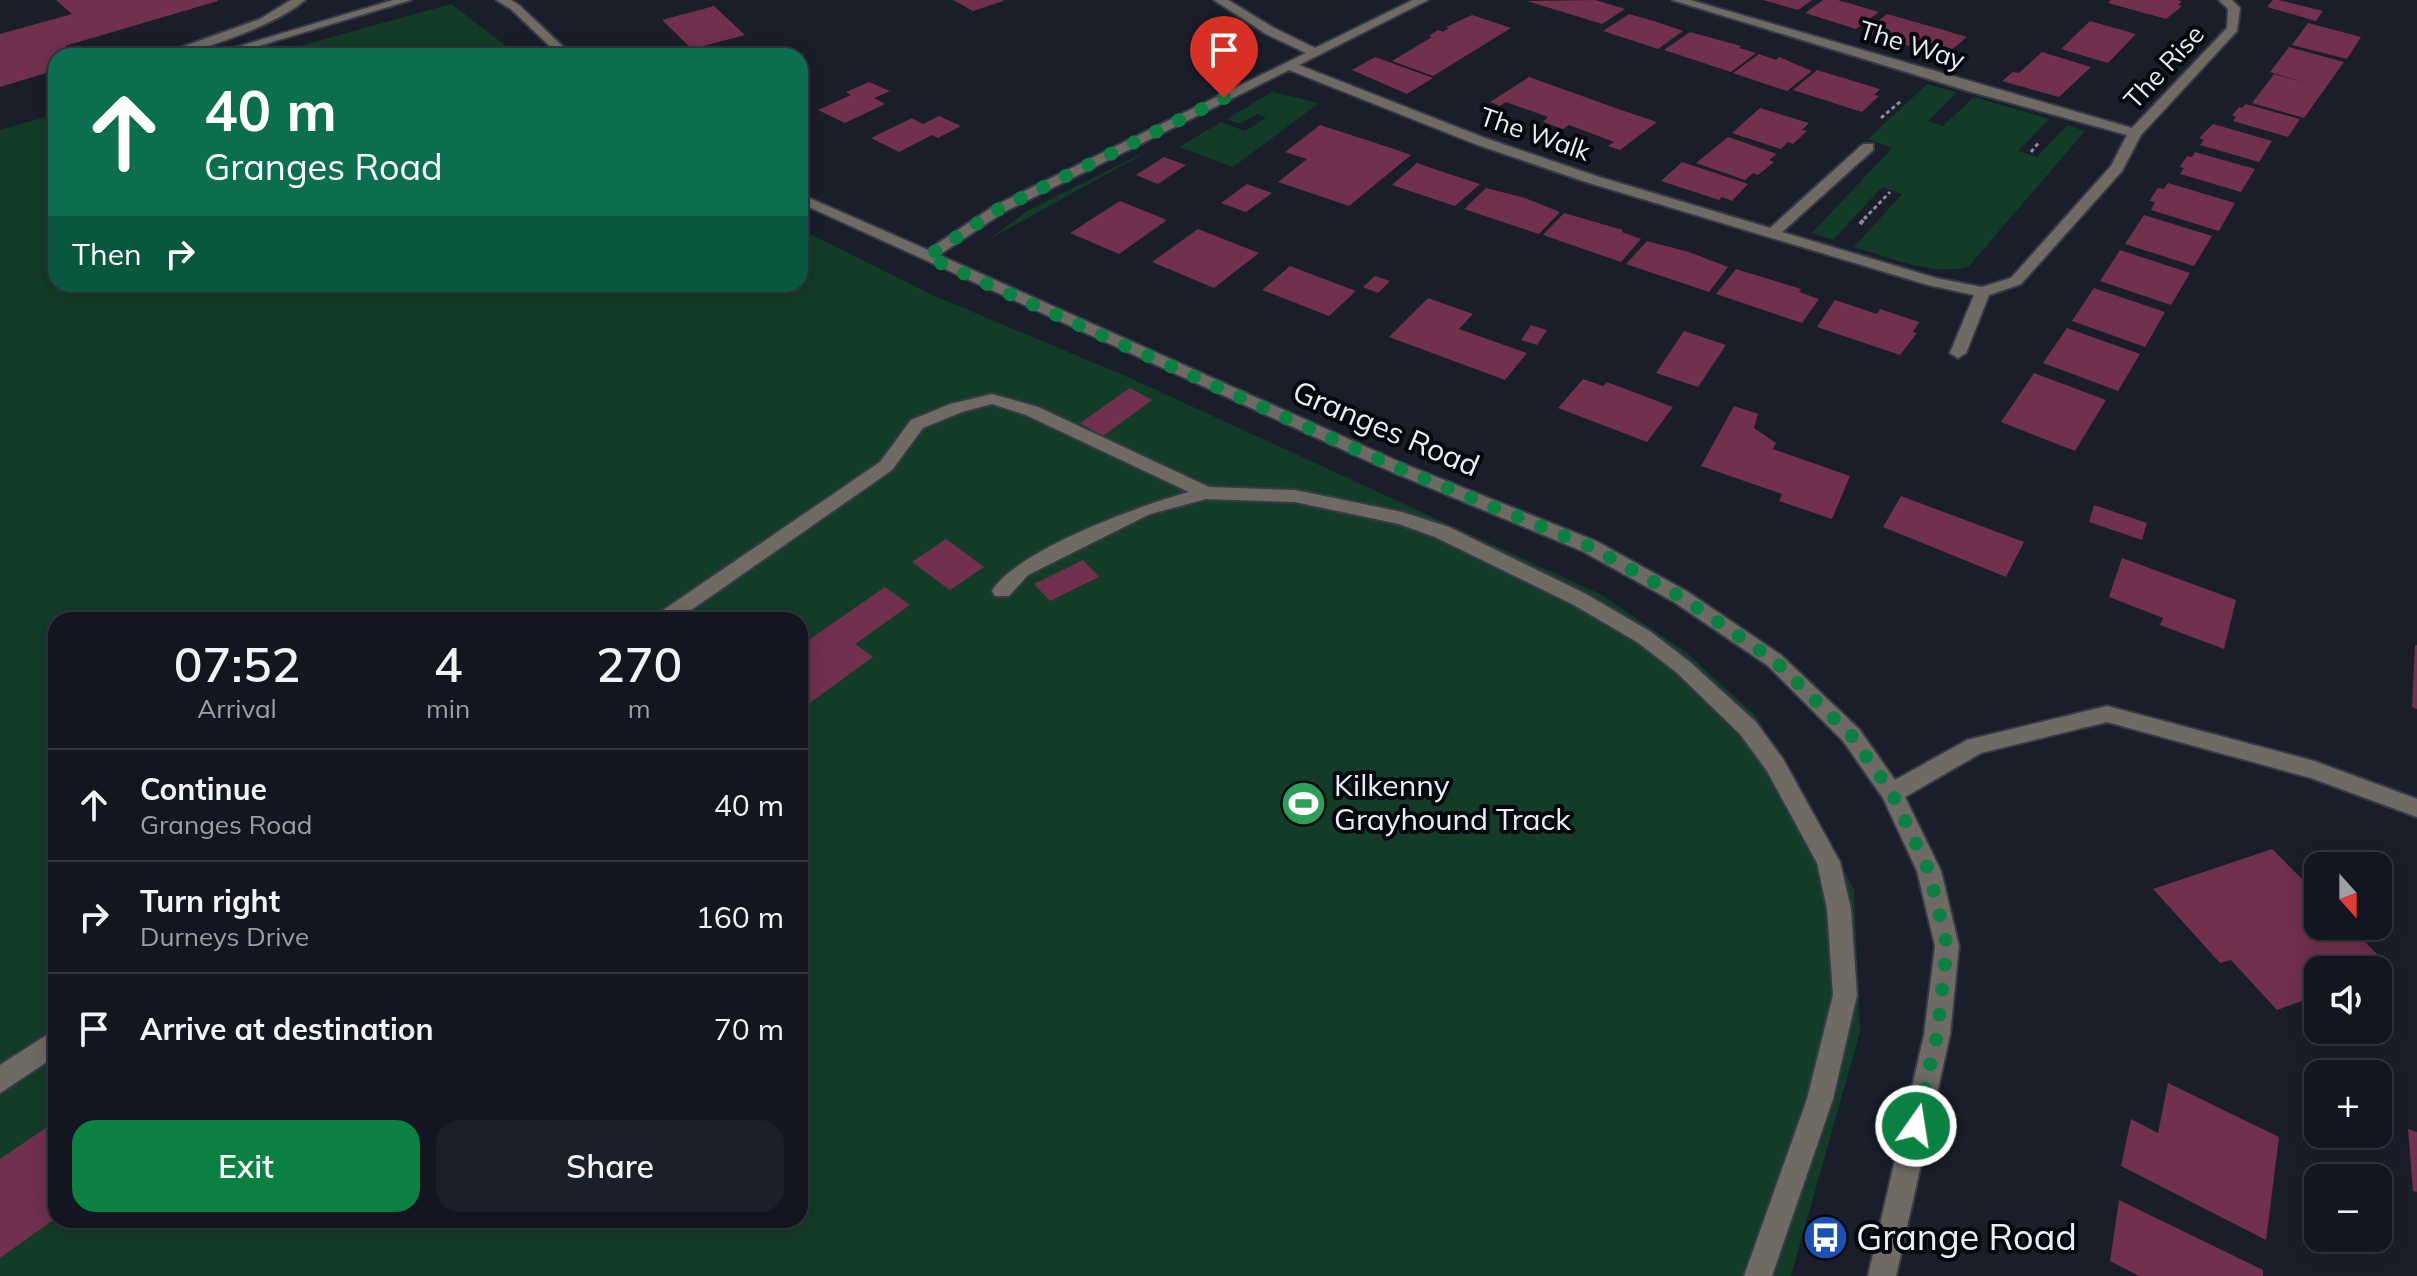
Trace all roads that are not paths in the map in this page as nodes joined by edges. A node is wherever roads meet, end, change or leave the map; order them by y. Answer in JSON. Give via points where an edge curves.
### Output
{"nodes":[{"id":1,"x":299,"y":0,"type":"edge"},
{"id":2,"x":405,"y":0,"type":"edge"},
{"id":3,"x":502,"y":0,"type":"edge"},
{"id":4,"x":1220,"y":0,"type":"edge"},
{"id":5,"x":1422,"y":0,"type":"edge"},
{"id":6,"x":1678,"y":0,"type":"edge"},
{"id":7,"x":2225,"y":0,"type":"edge"},
{"id":8,"x":186,"y":48,"type":"edge"},
{"id":9,"x":240,"y":48,"type":"edge"},
{"id":10,"x":559,"y":48,"type":"edge"},
{"id":11,"x":1314,"y":52,"type":"junction"},
{"id":12,"x":1287,"y":65,"type":"junction"},
{"id":13,"x":2135,"y":133,"type":"junction"},
{"id":14,"x":1868,"y":147,"type":"road end"},
{"id":15,"x":808,"y":202,"type":"edge"},
{"id":16,"x":1774,"y":232,"type":"junction"},
{"id":17,"x":927,"y":257,"type":"junction"},
{"id":18,"x":1983,"y":292,"type":"junction"},
{"id":19,"x":1958,"y":353,"type":"dead end"},
{"id":20,"x":1206,"y":493,"type":"junction"},
{"id":21,"x":1002,"y":591,"type":"dead end"},
{"id":22,"x":675,"y":612,"type":"edge"},
{"id":23,"x":1892,"y":793,"type":"junction"},
{"id":24,"x":2417,"y":808,"type":"edge"},
{"id":25,"x":48,"y":1047,"type":"edge"},
{"id":26,"x":0,"y":1080,"type":"edge"},
{"id":27,"x":1758,"y":1276,"type":"edge"},
{"id":28,"x":1882,"y":1276,"type":"edge"}],
"edges":[{"from":1,"to":8,"type":"street","via":[[264,21]]},
{"from":2,"to":9,"type":"street"},
{"from":3,"to":10,"type":"street"},
{"from":4,"to":11,"type":"street"},
{"from":5,"to":11,"type":"street"},
{"from":6,"to":13,"type":"street","name":"The Way"},
{"from":7,"to":13,"type":"street","name":"The Rise","via":[[2234,8],[2233,29]]},
{"from":11,"to":12,"type":"street"},
{"from":12,"to":16,"type":"street","name":"The Walk","via":[[1480,141]]},
{"from":12,"to":17,"type":"street","via":[[999,209]]},
{"from":13,"to":18,"type":"street","name":"The Rise","via":[[2117,168],[2016,281]]},
{"from":14,"to":16,"type":"street"},
{"from":15,"to":17,"type":"street","name":"Granges Road"},
{"from":16,"to":18,"type":"street","name":"The Walk","via":[[1933,282]]},
{"from":17,"to":23,"type":"street","name":"Granges Road","via":[[1384,462],[1589,546],[1681,597],[1774,660],[1851,735]]},
{"from":18,"to":19,"type":"street"},
{"from":20,"to":21,"type":"street","via":[[1144,510],[1021,570]]},
{"from":20,"to":22,"type":"street","via":[[1032,411],[992,399],[917,424],[886,466]]},
{"from":20,"to":27,"type":"street","via":[[1295,496],[1402,518],[1442,532],[1644,637],[1748,728],[1775,765],[1828,862],[1839,909],[1845,995],[1820,1099]]},
{"from":23,"to":24,"type":"street","via":[[1975,746],[2107,714],[2314,770]]},
{"from":23,"to":28,"type":"street","name":"Granges Road","via":[[1929,871],[1947,946],[1937,1035]]},
{"from":25,"to":26,"type":"street"}]}
